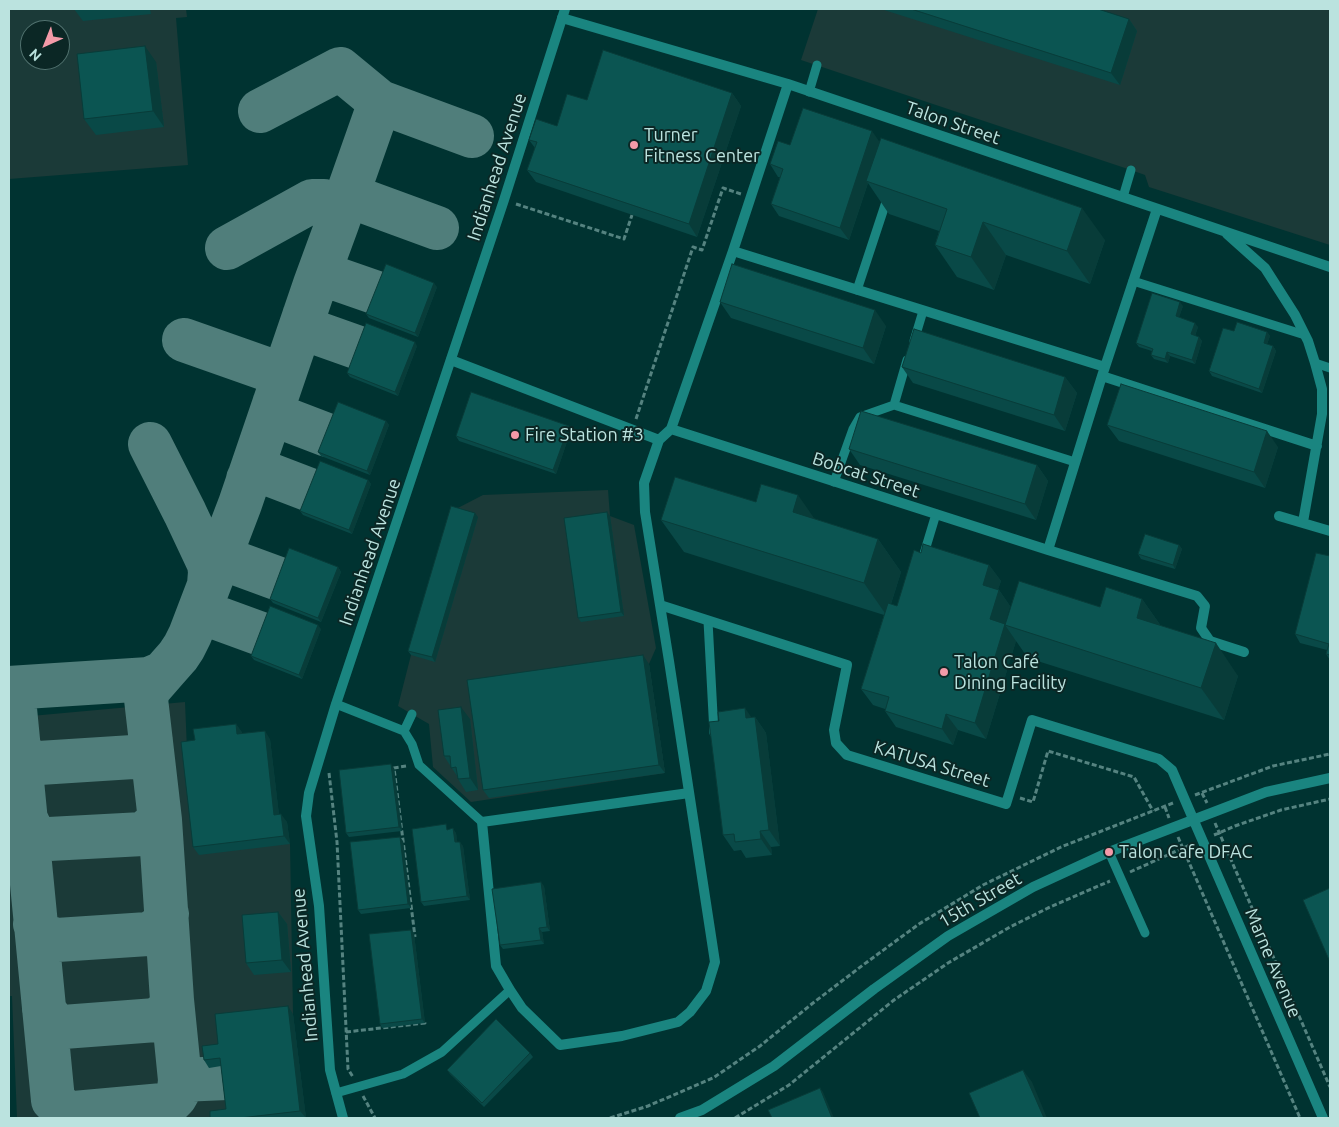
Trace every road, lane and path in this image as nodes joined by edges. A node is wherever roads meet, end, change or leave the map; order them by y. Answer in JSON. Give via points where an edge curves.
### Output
{"nodes":[{"id":1,"x":563,"y":13,"type":"edge"},
{"id":2,"x":817,"y":65,"type":"dead end"},
{"id":3,"x":788,"y":84,"type":"junction"},
{"id":4,"x":809,"y":92,"type":"junction"},
{"id":5,"x":1131,"y":170,"type":"dead end"},
{"id":6,"x":888,"y":196,"type":"edge"},
{"id":7,"x":751,"y":197,"type":"junction"},
{"id":8,"x":1123,"y":197,"type":"junction"},
{"id":9,"x":504,"y":200,"type":"junction"},
{"id":10,"x":1158,"y":208,"type":"junction"},
{"id":11,"x":632,"y":214,"type":"edge"},
{"id":12,"x":1222,"y":230,"type":"junction"},
{"id":13,"x":733,"y":251,"type":"junction"},
{"id":14,"x":1330,"y":267,"type":"edge"},
{"id":15,"x":1133,"y":280,"type":"junction"},
{"id":16,"x":857,"y":290,"type":"junction"},
{"id":17,"x":923,"y":311,"type":"junction"},
{"id":18,"x":1305,"y":335,"type":"junction"},
{"id":19,"x":451,"y":360,"type":"junction"},
{"id":20,"x":1315,"y":363,"type":"junction"},
{"id":21,"x":1330,"y":368,"type":"edge"},
{"id":22,"x":1103,"y":372,"type":"junction"},
{"id":23,"x":894,"y":405,"type":"junction"},
{"id":24,"x":671,"y":429,"type":"junction"},
{"id":25,"x":632,"y":430,"type":"junction"},
{"id":26,"x":659,"y":440,"type":"junction"},
{"id":27,"x":1317,"y":446,"type":"junction"},
{"id":28,"x":1075,"y":462,"type":"junction"},
{"id":29,"x":834,"y":482,"type":"junction"},
{"id":30,"x":936,"y":514,"type":"junction"},
{"id":31,"x":1279,"y":516,"type":"dead end"},
{"id":32,"x":1303,"y":522,"type":"junction"},
{"id":33,"x":1330,"y":531,"type":"edge"},
{"id":34,"x":1048,"y":550,"type":"junction"},
{"id":35,"x":920,"y":567,"type":"edge"},
{"id":36,"x":660,"y":605,"type":"junction"},
{"id":37,"x":708,"y":621,"type":"junction"},
{"id":38,"x":1244,"y":652,"type":"dead end"},
{"id":39,"x":336,"y":704,"type":"junction"},
{"id":40,"x":412,"y":714,"type":"dead end"},
{"id":41,"x":404,"y":731,"type":"junction"},
{"id":42,"x":715,"y":744,"type":"edge"},
{"id":43,"x":420,"y":765,"type":"junction"},
{"id":44,"x":328,"y":768,"type":"dead end"},
{"id":45,"x":1330,"y":778,"type":"edge"},
{"id":46,"x":1202,"y":792,"type":"dead end"},
{"id":47,"x":689,"y":793,"type":"junction"},
{"id":48,"x":1009,"y":794,"type":"junction"},
{"id":49,"x":1330,"y":799,"type":"edge"},
{"id":50,"x":1165,"y":806,"type":"dead end"},
{"id":51,"x":1153,"y":811,"type":"dead end"},
{"id":52,"x":1212,"y":814,"type":"junction"},
{"id":53,"x":1194,"y":821,"type":"junction"},
{"id":54,"x":482,"y":822,"type":"junction"},
{"id":55,"x":1174,"y":828,"type":"junction"},
{"id":56,"x":1219,"y":833,"type":"junction"},
{"id":57,"x":1202,"y":840,"type":"junction"},
{"id":58,"x":1182,"y":848,"type":"junction"},
{"id":59,"x":1109,"y":852,"type":"junction"},
{"id":60,"x":1120,"y":876,"type":"junction"},
{"id":61,"x":1146,"y":933,"type":"dead end"},
{"id":62,"x":416,"y":944,"type":"dead end"},
{"id":63,"x":510,"y":990,"type":"junction"},
{"id":64,"x":424,"y":1013,"type":"dead end"},
{"id":65,"x":346,"y":1032,"type":"junction"},
{"id":66,"x":357,"y":1086,"type":"junction"},
{"id":67,"x":1330,"y":1087,"type":"edge"},
{"id":68,"x":336,"y":1092,"type":"junction"},
{"id":69,"x":343,"y":1118,"type":"edge"},
{"id":70,"x":375,"y":1118,"type":"edge"},
{"id":71,"x":680,"y":1118,"type":"edge"},
{"id":72,"x":735,"y":1118,"type":"edge"},
{"id":73,"x":1300,"y":1118,"type":"edge"},
{"id":74,"x":1322,"y":1118,"type":"edge"}],
"edges":[{"from":1,"to":3,"type":"street","name":"Talon Street"},
{"from":1,"to":9,"type":"street","name":"Indianhead Avenue"},
{"from":2,"to":4,"type":"lane"},
{"from":3,"to":4,"type":"street","name":"Talon Street"},
{"from":3,"to":7,"type":"street"},
{"from":4,"to":8,"type":"street","name":"Talon Street"},
{"from":5,"to":8,"type":"lane"},
{"from":6,"to":16,"type":"lane"},
{"from":7,"to":13,"type":"street"},
{"from":7,"to":25,"type":"path","via":[[723,188],[702,250],[693,247]]},
{"from":8,"to":10,"type":"street","name":"Talon Street"},
{"from":9,"to":11,"type":"path","via":[[624,239]]},
{"from":9,"to":19,"type":"street","name":"Indianhead Avenue"},
{"from":10,"to":12,"type":"street","name":"Talon Street"},
{"from":10,"to":15,"type":"street"},
{"from":12,"to":14,"type":"street","name":"Talon Street"},
{"from":12,"to":18,"type":"street","via":[[1265,268]]},
{"from":13,"to":16,"type":"street"},
{"from":13,"to":24,"type":"street"},
{"from":15,"to":18,"type":"lane"},
{"from":15,"to":22,"type":"street"},
{"from":16,"to":17,"type":"street"},
{"from":17,"to":22,"type":"street"},
{"from":17,"to":23,"type":"lane"},
{"from":18,"to":20,"type":"street"},
{"from":19,"to":25,"type":"street"},
{"from":19,"to":39,"type":"street","name":"Indianhead Avenue"},
{"from":20,"to":21,"type":"lane"},
{"from":20,"to":27,"type":"street","via":[[1322,389]]},
{"from":22,"to":27,"type":"street"},
{"from":22,"to":28,"type":"street"},
{"from":23,"to":28,"type":"lane"},
{"from":23,"to":29,"type":"lane","via":[[860,417]]},
{"from":24,"to":26,"type":"street"},
{"from":24,"to":29,"type":"street","name":"Bobcat Street"},
{"from":25,"to":26,"type":"street"},
{"from":26,"to":36,"type":"street","via":[[644,483],[645,512]]},
{"from":27,"to":32,"type":"street"},
{"from":28,"to":34,"type":"street"},
{"from":29,"to":30,"type":"street","name":"Bobcat Street"},
{"from":30,"to":34,"type":"street","name":"Bobcat Street"},
{"from":30,"to":35,"type":"lane"},
{"from":31,"to":32,"type":"street"},
{"from":32,"to":33,"type":"street"},
{"from":34,"to":38,"type":"street","name":"Bobcat Street","via":[[1197,596],[1205,606],[1202,628],[1210,641]]},
{"from":36,"to":37,"type":"street","name":"KATUSA Street"},
{"from":36,"to":47,"type":"street"},
{"from":37,"to":42,"type":"lane"},
{"from":37,"to":48,"type":"street","name":"KATUSA Street","via":[[847,665],[834,730],[836,743],[847,755],[1006,804]]},
{"from":39,"to":41,"type":"lane"},
{"from":39,"to":68,"type":"street","name":"Indianhead Avenue","via":[[309,792],[306,816],[319,906],[330,1070]]},
{"from":40,"to":41,"type":"lane"},
{"from":41,"to":43,"type":"lane"},
{"from":43,"to":54,"type":"lane"},
{"from":43,"to":62,"type":"path","via":[[394,768]]},
{"from":44,"to":65,"type":"path","via":[[337,842]]},
{"from":45,"to":52,"type":"street","name":"15th Street","via":[[1266,792]]},
{"from":46,"to":52,"type":"path"},
{"from":47,"to":54,"type":"street"},
{"from":47,"to":63,"type":"street","via":[[715,962],[706,991],[690,1012],[678,1022],[660,1027],[560,1046],[522,1008]]},
{"from":48,"to":51,"type":"path","via":[[1033,802],[1048,751],[1134,777]]},
{"from":48,"to":53,"type":"street","name":"KATUSA Street","via":[[1032,720],[1159,759],[1172,770]]},
{"from":49,"to":56,"type":"path","via":[[1281,810]]},
{"from":50,"to":55,"type":"path"},
{"from":52,"to":53,"type":"street","name":"15th Street"},
{"from":52,"to":56,"type":"path"},
{"from":53,"to":55,"type":"street","name":"15th Street"},
{"from":53,"to":57,"type":"street","name":"Marne Avenue"},
{"from":54,"to":63,"type":"street","via":[[496,966]]},
{"from":55,"to":58,"type":"path"},
{"from":55,"to":59,"type":"street","name":"15th Street"},
{"from":56,"to":57,"type":"path"},
{"from":56,"to":67,"type":"path"},
{"from":57,"to":58,"type":"path"},
{"from":57,"to":74,"type":"street","name":"Marne Avenue"},
{"from":58,"to":60,"type":"path"},
{"from":58,"to":73,"type":"path"},
{"from":59,"to":60,"type":"lane"},
{"from":59,"to":71,"type":"street","name":"15th Street","via":[[1033,887],[948,936],[774,1066],[702,1110]]},
{"from":60,"to":61,"type":"lane"},
{"from":60,"to":72,"type":"path","via":[[1018,923],[948,963],[894,1000],[789,1085]]},
{"from":63,"to":66,"type":"lane","via":[[442,1052],[403,1074]]},
{"from":64,"to":65,"type":"path","via":[[425,1023]]},
{"from":65,"to":66,"type":"path","via":[[348,1069]]},
{"from":66,"to":68,"type":"lane"},
{"from":66,"to":70,"type":"path"},
{"from":68,"to":69,"type":"street","name":"Indianhead Avenue"}]}
